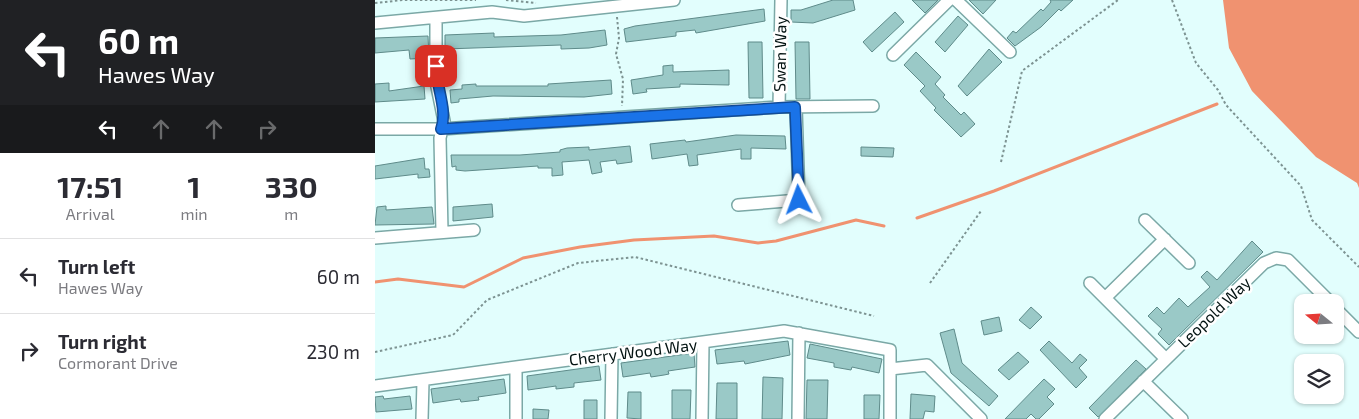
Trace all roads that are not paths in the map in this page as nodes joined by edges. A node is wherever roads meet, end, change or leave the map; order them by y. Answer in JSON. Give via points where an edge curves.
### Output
{"nodes":[{"id":1,"x":674,"y":0,"type":"edge"},
{"id":2,"x":781,"y":0,"type":"edge"},
{"id":3,"x":949,"y":0,"type":"edge"},
{"id":4,"x":956,"y":0,"type":"edge"},
{"id":5,"x":436,"y":18,"type":"junction"},
{"id":6,"x":375,"y":23,"type":"edge"},
{"id":7,"x":1010,"y":52,"type":"dead end"},
{"id":8,"x":893,"y":55,"type":"dead end"},
{"id":9,"x":873,"y":106,"type":"dead end"},
{"id":10,"x":795,"y":107,"type":"junction"},
{"id":11,"x":779,"y":108,"type":"junction"},
{"id":12,"x":375,"y":129,"type":"edge"},
{"id":13,"x":441,"y":129,"type":"junction"},
{"id":14,"x":739,"y":205,"type":"dead end"},
{"id":15,"x":1145,"y":220,"type":"dead end"},
{"id":16,"x":474,"y":230,"type":"dead end"},
{"id":17,"x":442,"y":232,"type":"junction"},
{"id":18,"x":375,"y":238,"type":"edge"},
{"id":19,"x":1165,"y":239,"type":"junction"},
{"id":20,"x":1189,"y":263,"type":"dead end"},
{"id":21,"x":1090,"y":284,"type":"dead end"},
{"id":22,"x":1322,"y":294,"type":"edge"},
{"id":23,"x":1105,"y":298,"type":"junction"},
{"id":24,"x":1344,"y":317,"type":"edge"},
{"id":25,"x":1359,"y":332,"type":"edge"},
{"id":26,"x":799,"y":333,"type":"junction"},
{"id":27,"x":703,"y":344,"type":"junction"},
{"id":28,"x":612,"y":354,"type":"junction"},
{"id":29,"x":1165,"y":359,"type":"junction"},
{"id":30,"x":516,"y":367,"type":"junction"},
{"id":31,"x":890,"y":368,"type":"junction"},
{"id":32,"x":423,"y":381,"type":"junction"},
{"id":33,"x":1143,"y":381,"type":"junction"},
{"id":34,"x":375,"y":386,"type":"edge"},
{"id":35,"x":422,"y":419,"type":"edge"},
{"id":36,"x":515,"y":419,"type":"edge"},
{"id":37,"x":611,"y":419,"type":"edge"},
{"id":38,"x":702,"y":419,"type":"edge"},
{"id":39,"x":799,"y":419,"type":"edge"},
{"id":40,"x":890,"y":419,"type":"edge"},
{"id":41,"x":981,"y":419,"type":"edge"},
{"id":42,"x":1105,"y":419,"type":"edge"},
{"id":43,"x":1182,"y":419,"type":"edge"}],
"edges":[{"from":1,"to":5,"type":"street","via":[[524,16],[492,12]]},
{"from":2,"to":11,"type":"street","name":"Swan Way"},
{"from":3,"to":8,"type":"street"},
{"from":4,"to":7,"type":"street"},
{"from":5,"to":6,"type":"street"},
{"from":5,"to":13,"type":"street","via":[[436,82],[444,122]]},
{"from":9,"to":10,"type":"street"},
{"from":10,"to":11,"type":"street"},
{"from":10,"to":14,"type":"street","via":[[799,200]]},
{"from":11,"to":13,"type":"street"},
{"from":12,"to":13,"type":"street"},
{"from":13,"to":17,"type":"street"},
{"from":15,"to":19,"type":"street"},
{"from":16,"to":17,"type":"street"},
{"from":17,"to":18,"type":"street"},
{"from":19,"to":20,"type":"street"},
{"from":19,"to":23,"type":"street"},
{"from":21,"to":23,"type":"street"},
{"from":22,"to":29,"type":"street","name":"Leopold Way","via":[[1288,260],[1276,258],[1264,263]]},
{"from":23,"to":29,"type":"street"},
{"from":24,"to":25,"type":"street"},
{"from":26,"to":27,"type":"street","name":"Cherry Wood Way","via":[[784,332]]},
{"from":26,"to":31,"type":"street","name":"Cherry Wood Way","via":[[890,350]]},
{"from":26,"to":39,"type":"street"},
{"from":27,"to":28,"type":"street","name":"Cherry Wood Way"},
{"from":27,"to":38,"type":"street"},
{"from":28,"to":30,"type":"street","name":"Cherry Wood Way"},
{"from":28,"to":37,"type":"street"},
{"from":29,"to":33,"type":"street","name":"Leopold Way"},
{"from":30,"to":32,"type":"street","name":"Cherry Wood Way"},
{"from":30,"to":36,"type":"street"},
{"from":31,"to":40,"type":"street"},
{"from":31,"to":41,"type":"street","via":[[927,365]]},
{"from":32,"to":34,"type":"street","name":"Cherry Wood Way"},
{"from":32,"to":35,"type":"street"},
{"from":33,"to":42,"type":"street","name":"Leopold Way"},
{"from":33,"to":43,"type":"street"}]}
